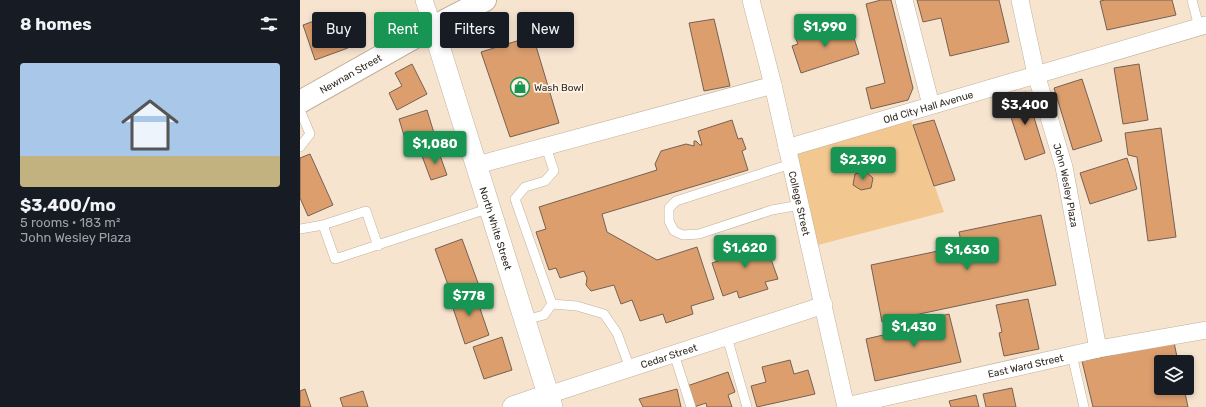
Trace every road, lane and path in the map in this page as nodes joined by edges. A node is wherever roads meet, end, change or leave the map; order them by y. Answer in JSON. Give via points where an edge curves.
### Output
{"nodes":[{"id":1,"x":424,"y":0,"type":"edge"},
{"id":2,"x":486,"y":0,"type":"edge"},
{"id":3,"x":751,"y":0,"type":"edge"},
{"id":4,"x":904,"y":0,"type":"edge"},
{"id":5,"x":1020,"y":0,"type":"edge"},
{"id":6,"x":1192,"y":0,"type":"edge"},
{"id":7,"x":1203,"y":26,"type":"edge"},
{"id":8,"x":433,"y":27,"type":"junction"},
{"id":9,"x":1036,"y":74,"type":"junction"},
{"id":10,"x":773,"y":85,"type":"junction"},
{"id":11,"x":300,"y":102,"type":"edge"},
{"id":12,"x":931,"y":105,"type":"junction"},
{"id":13,"x":300,"y":110,"type":"edge"},
{"id":14,"x":300,"y":147,"type":"edge"},
{"id":15,"x":546,"y":147,"type":"junction"},
{"id":16,"x":787,"y":148,"type":"junction"},
{"id":17,"x":791,"y":164,"type":"junction"},
{"id":18,"x":477,"y":165,"type":"junction"},
{"id":19,"x":800,"y":205,"type":"junction"},
{"id":20,"x":490,"y":208,"type":"junction"},
{"id":21,"x":323,"y":225,"type":"junction"},
{"id":22,"x":300,"y":229,"type":"edge"},
{"id":23,"x":378,"y":246,"type":"junction"},
{"id":24,"x":552,"y":304,"type":"junction"},
{"id":25,"x":824,"y":305,"type":"junction"},
{"id":26,"x":525,"y":320,"type":"junction"},
{"id":27,"x":1206,"y":330,"type":"edge"},
{"id":28,"x":727,"y":337,"type":"junction"},
{"id":29,"x":1098,"y":349,"type":"junction"},
{"id":30,"x":674,"y":354,"type":"junction"},
{"id":31,"x":1072,"y":355,"type":"junction"},
{"id":32,"x":630,"y":368,"type":"junction"},
{"id":33,"x":550,"y":401,"type":"edge"},
{"id":34,"x":846,"y":406,"type":"edge"},
{"id":35,"x":513,"y":407,"type":"edge"},
{"id":36,"x":691,"y":407,"type":"edge"},
{"id":37,"x":747,"y":407,"type":"edge"},
{"id":38,"x":1084,"y":407,"type":"edge"}],
"edges":[{"from":1,"to":8,"type":"street"},
{"from":2,"to":8,"type":"main road","name":"Newnan Street","via":[[462,9]]},
{"from":3,"to":10,"type":"street","name":"College Street"},
{"from":4,"to":12,"type":"street"},
{"from":5,"to":9,"type":"street","name":"John Wesley Plaza"},
{"from":6,"to":7,"type":"lane"},
{"from":7,"to":9,"type":"street","name":"Old City Hall Avenue"},
{"from":8,"to":11,"type":"main road","name":"Newnan Street"},
{"from":8,"to":18,"type":"street","name":"North White Street"},
{"from":9,"to":12,"type":"street","name":"Old City Hall Avenue"},
{"from":9,"to":29,"type":"street","name":"John Wesley Plaza","via":[[1064,167]]},
{"from":10,"to":15,"type":"street"},
{"from":10,"to":16,"type":"street","name":"College Street"},
{"from":12,"to":16,"type":"street","name":"Old City Hall Avenue"},
{"from":13,"to":14,"type":"lane","via":[[310,134]]},
{"from":15,"to":18,"type":"street"},
{"from":15,"to":24,"type":"lane","via":[[554,170],[545,181],[525,187],[515,200]]},
{"from":16,"to":17,"type":"street","name":"College Street"},
{"from":17,"to":19,"type":"street","name":"College Street"},
{"from":17,"to":19,"type":"lane","via":[[676,201],[669,208],[669,221],[674,231],[683,235],[699,234],[772,210]]},
{"from":18,"to":20,"type":"street","name":"North White Street"},
{"from":19,"to":25,"type":"street","name":"College Street"},
{"from":20,"to":23,"type":"lane"},
{"from":20,"to":26,"type":"street","name":"North White Street"},
{"from":21,"to":22,"type":"lane"},
{"from":21,"to":23,"type":"lane","via":[[335,259]]},
{"from":21,"to":23,"type":"lane","via":[[366,211]]},
{"from":24,"to":26,"type":"lane","via":[[544,315]]},
{"from":24,"to":32,"type":"lane","via":[[577,306],[604,314],[617,333]]},
{"from":25,"to":28,"type":"street","name":"Cedar Street"},
{"from":25,"to":34,"type":"street","name":"College Street"},
{"from":26,"to":33,"type":"street","name":"North White Street"},
{"from":27,"to":29,"type":"street","name":"East Ward Street"},
{"from":28,"to":30,"type":"street","name":"Cedar Street"},
{"from":28,"to":37,"type":"lane"},
{"from":29,"to":31,"type":"street","name":"East Ward Street"},
{"from":30,"to":32,"type":"street","name":"Cedar Street"},
{"from":30,"to":36,"type":"lane"},
{"from":31,"to":34,"type":"street","name":"East Ward Street"},
{"from":31,"to":38,"type":"lane"},
{"from":32,"to":33,"type":"street","name":"Cedar Street"},
{"from":33,"to":35,"type":"street","name":"Cedar Street"}]}
